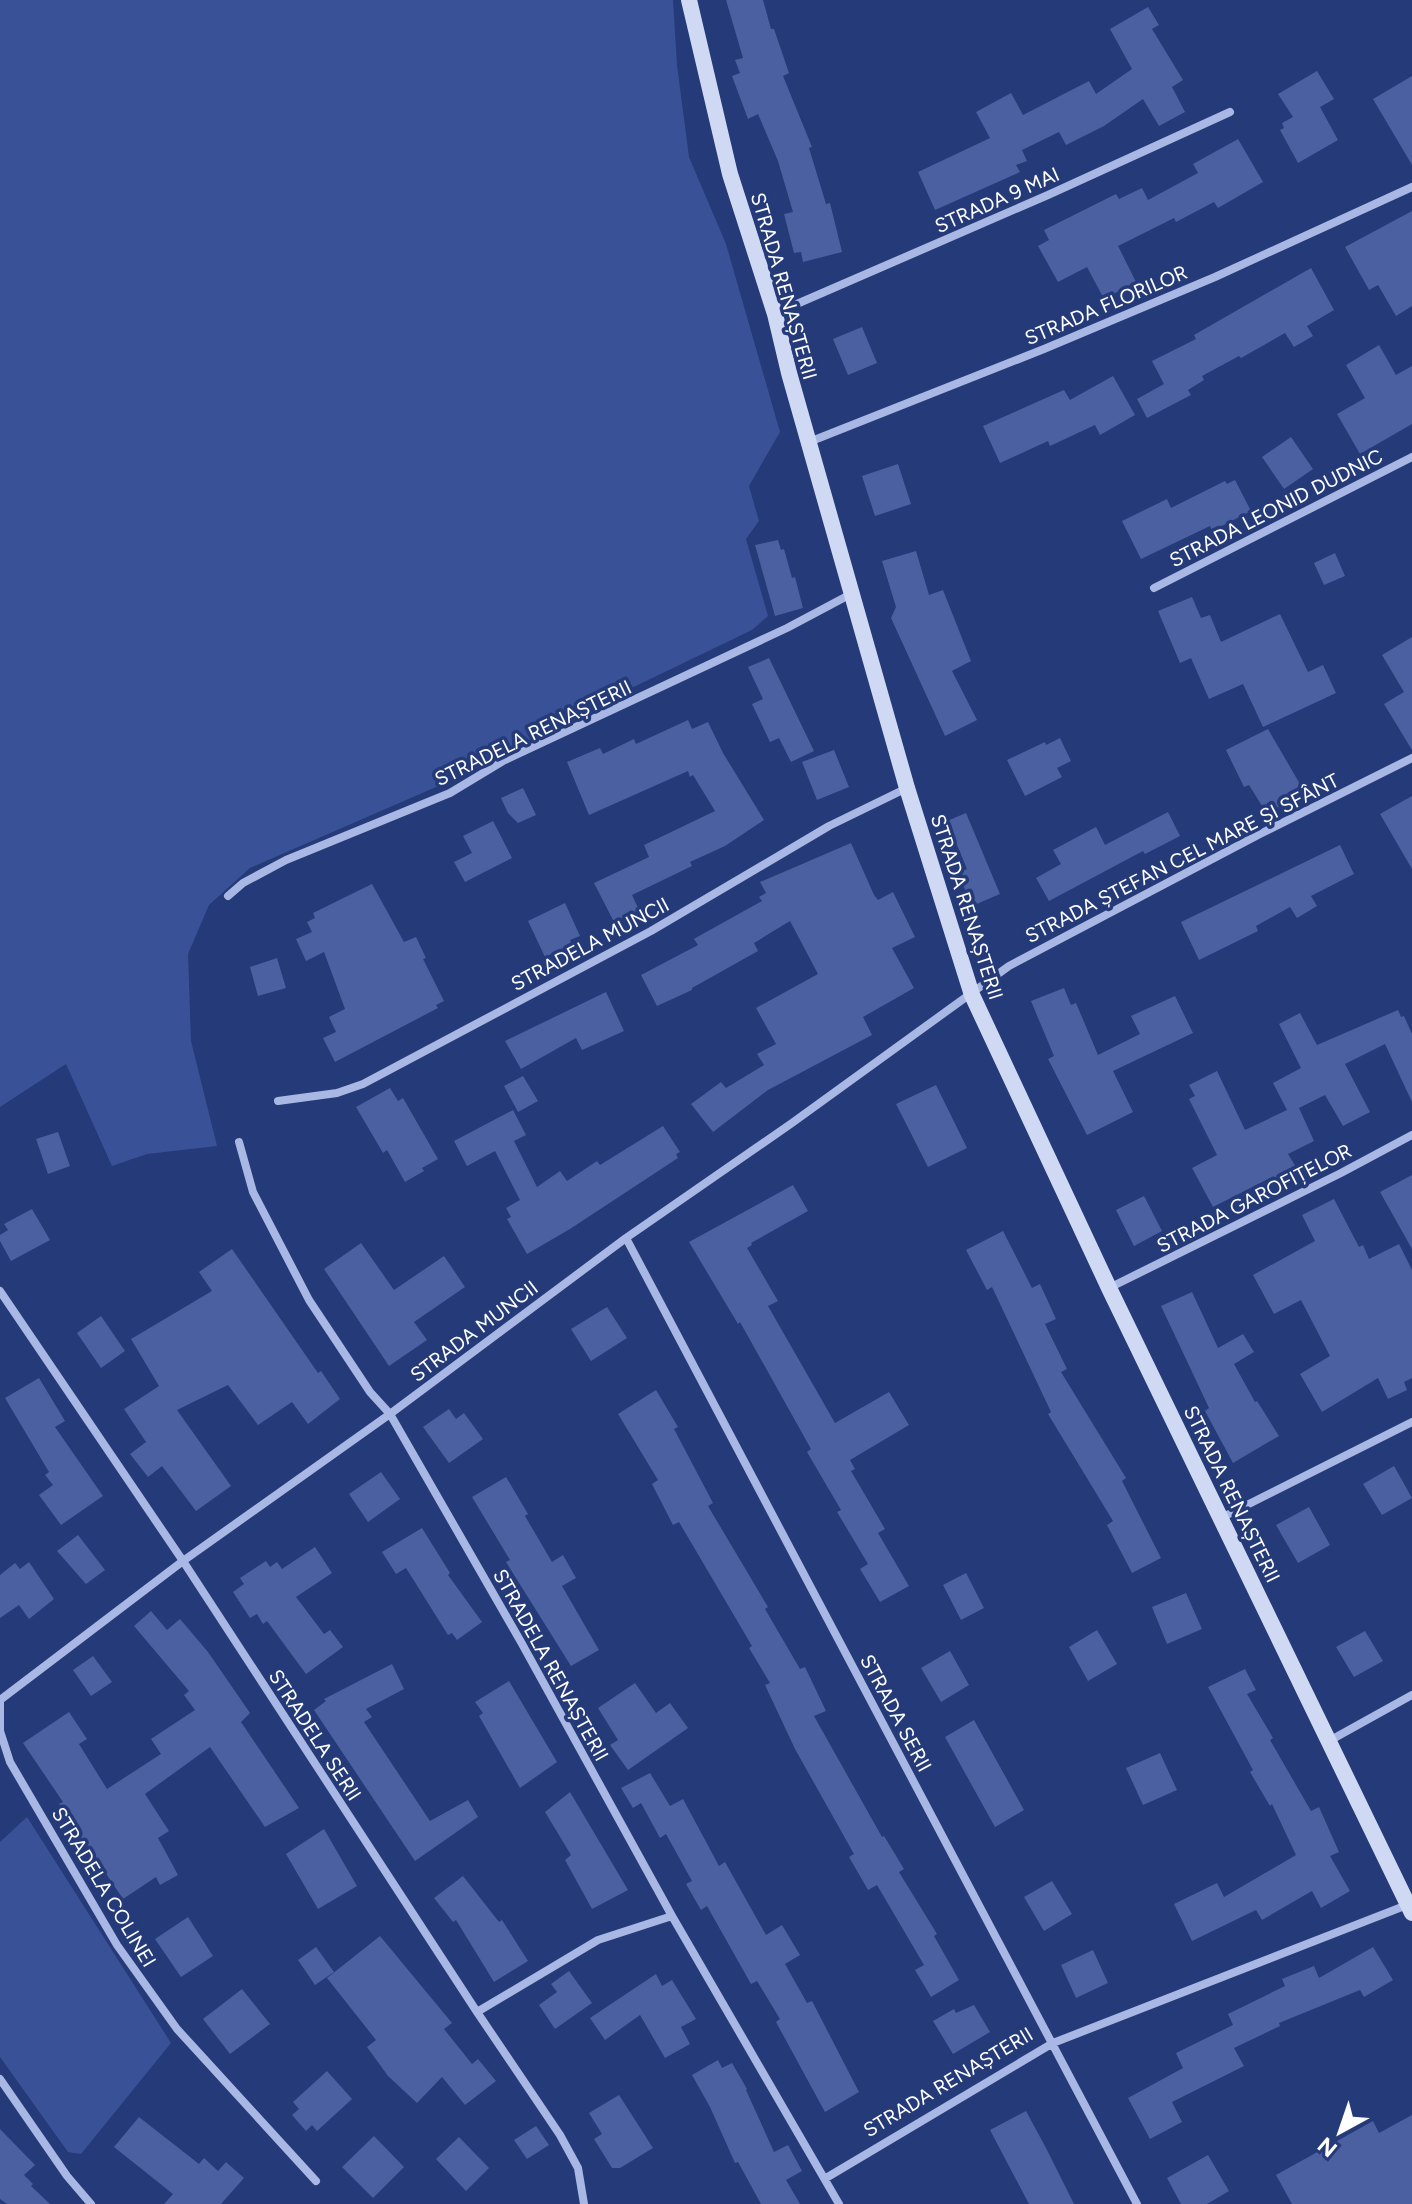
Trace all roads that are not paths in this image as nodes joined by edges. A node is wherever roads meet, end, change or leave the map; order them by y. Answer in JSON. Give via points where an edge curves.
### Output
{"nodes":[{"id":1,"x":689,"y":0,"type":"edge"},
{"id":2,"x":1230,"y":112,"type":"dead end"},
{"id":3,"x":1412,"y":187,"type":"edge"},
{"id":4,"x":775,"y":314,"type":"junction"},
{"id":5,"x":808,"y":442,"type":"junction"},
{"id":6,"x":1412,"y":457,"type":"edge"},
{"id":7,"x":1154,"y":588,"type":"dead end"},
{"id":8,"x":851,"y":594,"type":"junction"},
{"id":9,"x":1412,"y":758,"type":"edge"},
{"id":10,"x":907,"y":788,"type":"junction"},
{"id":11,"x":228,"y":896,"type":"dead end"},
{"id":12,"x":972,"y":995,"type":"junction"},
{"id":13,"x":278,"y":1101,"type":"dead end"},
{"id":14,"x":1412,"y":1135,"type":"edge"},
{"id":15,"x":239,"y":1142,"type":"dead end"},
{"id":16,"x":626,"y":1238,"type":"junction"},
{"id":17,"x":1109,"y":1288,"type":"junction"},
{"id":18,"x":0,"y":1291,"type":"edge"},
{"id":19,"x":390,"y":1414,"type":"junction"},
{"id":20,"x":1412,"y":1422,"type":"edge"},
{"id":21,"x":1221,"y":1518,"type":"junction"},
{"id":22,"x":183,"y":1561,"type":"junction"},
{"id":23,"x":1412,"y":1695,"type":"edge"},
{"id":24,"x":0,"y":1699,"type":"edge"},
{"id":25,"x":1328,"y":1741,"type":"junction"},
{"id":26,"x":1410,"y":1909,"type":"edge"},
{"id":27,"x":672,"y":1916,"type":"junction"},
{"id":28,"x":477,"y":2012,"type":"junction"},
{"id":29,"x":1053,"y":2043,"type":"junction"},
{"id":30,"x":0,"y":2079,"type":"edge"},
{"id":31,"x":826,"y":2178,"type":"junction"},
{"id":32,"x":316,"y":2181,"type":"dead end"},
{"id":33,"x":91,"y":2204,"type":"edge"},
{"id":34,"x":584,"y":2204,"type":"edge"},
{"id":35,"x":839,"y":2204,"type":"edge"},
{"id":36,"x":1137,"y":2204,"type":"edge"}],
"edges":[{"from":1,"to":4,"type":"street","name":"STRADA RENAȘTERII","via":[[730,174]]},
{"from":2,"to":4,"type":"street","name":"STRADA 9 MAI"},
{"from":3,"to":5,"type":"street","name":"STRADA FLORILOR","via":[[1215,277]]},
{"from":4,"to":5,"type":"street","name":"STRADA RENAȘTERII"},
{"from":5,"to":8,"type":"street","name":"STRADA RENAȘTERII"},
{"from":6,"to":7,"type":"street","name":"STRADA LEONID DUDNIC"},
{"from":8,"to":10,"type":"street","name":"STRADA RENAȘTERII"},
{"from":8,"to":11,"type":"street","name":"STRADELA RENAȘTERII","via":[[503,761],[450,793],[286,860]]},
{"from":9,"to":12,"type":"street","name":"STRADA ȘTEFAN CEL MARE ȘI SFÂNT","via":[[1009,966]]},
{"from":10,"to":12,"type":"street","name":"STRADA RENAȘTERII"},
{"from":10,"to":13,"type":"street","name":"STRADELA MUNCII","via":[[363,1084]]},
{"from":12,"to":16,"type":"street","name":"STRADA MUNCII"},
{"from":12,"to":17,"type":"street","name":"STRADA RENAȘTERII"},
{"from":14,"to":17,"type":"street","name":"STRADA GAROFIȚELOR"},
{"from":15,"to":19,"type":"street","name":"STRADELA RENAȘTERII","via":[[253,1192],[309,1300]]},
{"from":16,"to":19,"type":"street","name":"STRADA MUNCII"},
{"from":16,"to":29,"type":"street","name":"STRADA SERII"},
{"from":17,"to":21,"type":"street","name":"STRADA RENAȘTERII"},
{"from":18,"to":22,"type":"street","name":"STRADELA SERII"},
{"from":19,"to":22,"type":"street","name":"STRADA MUNCII"},
{"from":19,"to":27,"type":"street","name":"STRADELA RENAȘTERII"},
{"from":20,"to":21,"type":"street"},
{"from":21,"to":25,"type":"street","name":"STRADA RENAȘTERII"},
{"from":22,"to":24,"type":"street","name":"STRADA MUNCII"},
{"from":22,"to":28,"type":"street","name":"STRADELA SERII"},
{"from":23,"to":25,"type":"street"},
{"from":24,"to":32,"type":"street","name":"STRADELA COLINEI","via":[[0,1731],[10,1762],[117,1945],[177,2029]]},
{"from":25,"to":26,"type":"street","name":"STRADA RENAȘTERII"},
{"from":26,"to":29,"type":"street","name":"STRADA RENAȘTERII"},
{"from":27,"to":28,"type":"street","via":[[598,1940]]},
{"from":27,"to":31,"type":"street","name":"STRADELA RENAȘTERII"},
{"from":28,"to":34,"type":"street","name":"STRADELA SERII","via":[[560,2135],[578,2168]]},
{"from":29,"to":31,"type":"street","name":"STRADA RENAȘTERII"},
{"from":29,"to":36,"type":"street","name":"STRADA SERII"},
{"from":30,"to":33,"type":"street"},
{"from":31,"to":35,"type":"street","name":"STRADELA RENAȘTERII"}]}
